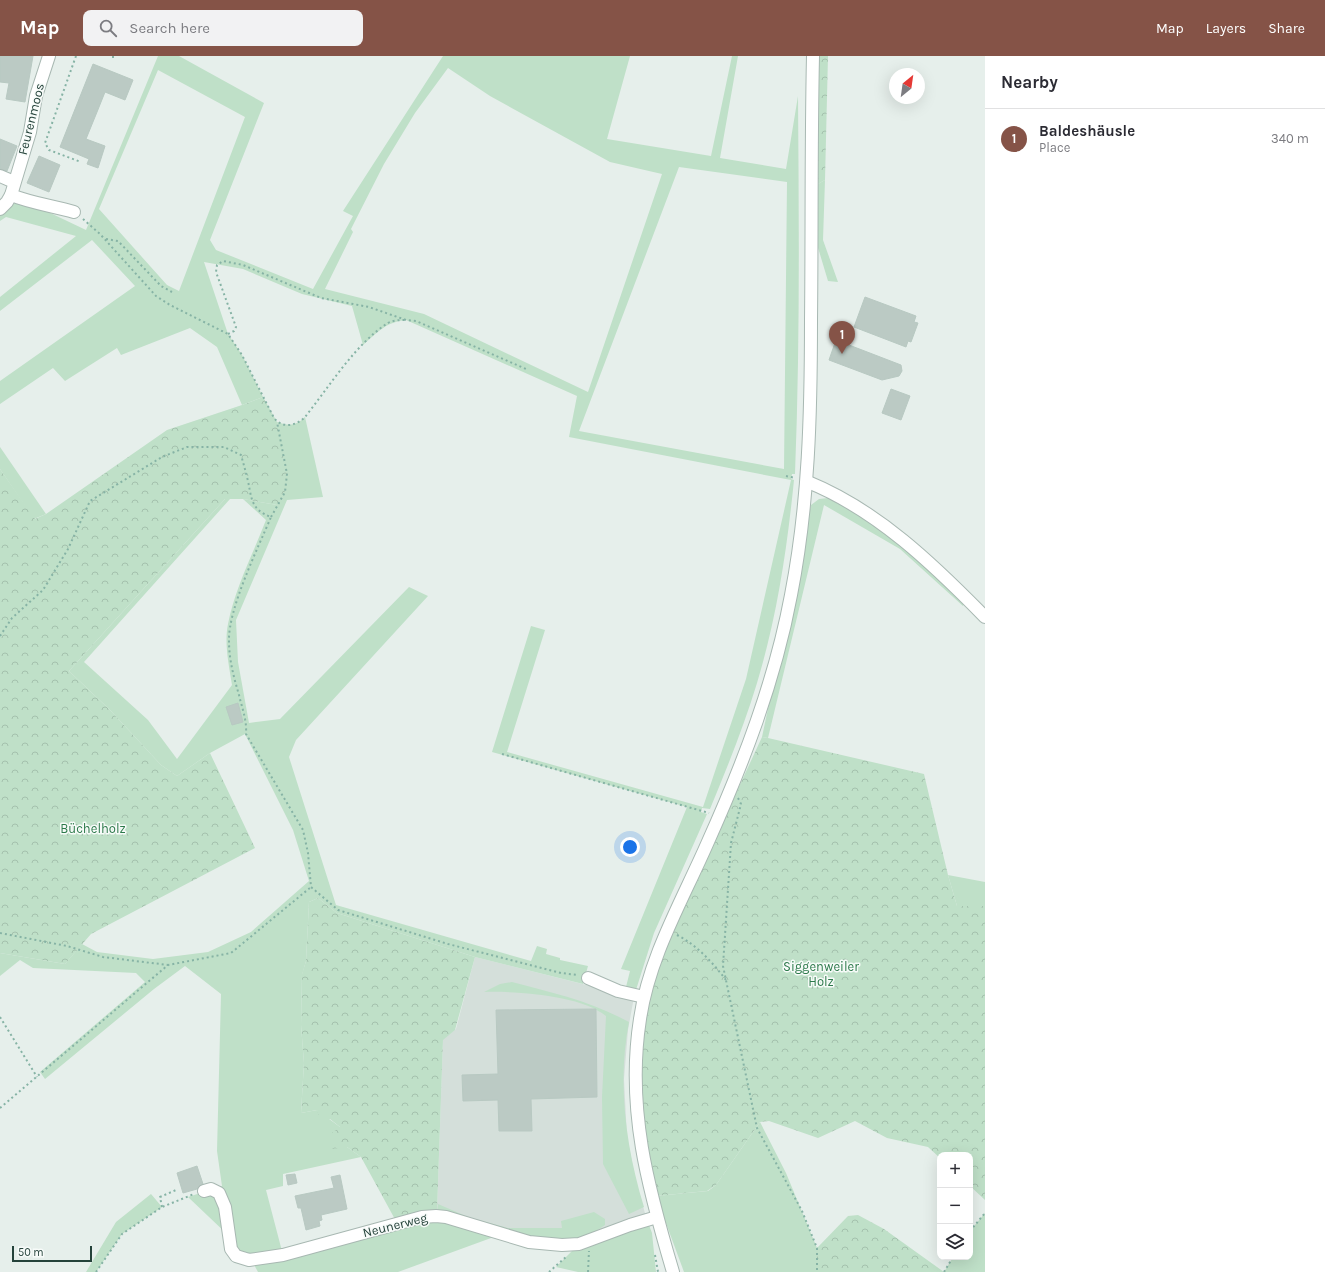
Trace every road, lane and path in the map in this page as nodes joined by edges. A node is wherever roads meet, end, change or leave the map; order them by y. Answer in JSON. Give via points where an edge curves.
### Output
{"nodes":[{"id":1,"x":49,"y":56,"type":"edge"},
{"id":2,"x":76,"y":56,"type":"edge"},
{"id":3,"x":813,"y":56,"type":"edge"},
{"id":4,"x":81,"y":162,"type":"dead end"},
{"id":5,"x":0,"y":176,"type":"edge"},
{"id":6,"x":14,"y":182,"type":"junction"},
{"id":7,"x":10,"y":195,"type":"junction"},
{"id":8,"x":0,"y":209,"type":"edge"},
{"id":9,"x":74,"y":212,"type":"joint"},
{"id":10,"x":104,"y":239,"type":"junction"},
{"id":11,"x":172,"y":292,"type":"dead end"},
{"id":12,"x":406,"y":320,"type":"junction"},
{"id":13,"x":228,"y":334,"type":"junction"},
{"id":14,"x":526,"y":369,"type":"dead end"},
{"id":15,"x":277,"y":422,"type":"junction"},
{"id":16,"x":797,"y":471,"type":"dead end"},
{"id":17,"x":802,"y":480,"type":"junction"},
{"id":18,"x":271,"y":517,"type":"junction"},
{"id":19,"x":985,"y":617,"type":"edge"},
{"id":20,"x":0,"y":636,"type":"edge"},
{"id":21,"x":502,"y":754,"type":"dead end"},
{"id":22,"x":732,"y":786,"type":"junction"},
{"id":23,"x":714,"y":815,"type":"junction"},
{"id":24,"x":707,"y":819,"type":"dead end"},
{"id":25,"x":311,"y":887,"type":"junction"},
{"id":26,"x":668,"y":930,"type":"junction"},
{"id":27,"x":0,"y":933,"type":"edge"},
{"id":28,"x":168,"y":965,"type":"junction"},
{"id":29,"x":588,"y":978,"type":"joint"},
{"id":30,"x":726,"y":981,"type":"junction"},
{"id":31,"x":644,"y":997,"type":"junction"},
{"id":32,"x":0,"y":1017,"type":"edge"},
{"id":33,"x":37,"y":1077,"type":"junction"},
{"id":34,"x":0,"y":1108,"type":"edge"},
{"id":35,"x":176,"y":1190,"type":"dead end"},
{"id":36,"x":204,"y":1190,"type":"joint"},
{"id":37,"x":162,"y":1206,"type":"junction"},
{"id":38,"x":985,"y":1213,"type":"edge"},
{"id":39,"x":657,"y":1217,"type":"junction"},
{"id":40,"x":973,"y":1227,"type":"edge"},
{"id":41,"x":594,"y":1238,"type":"junction"},
{"id":42,"x":579,"y":1244,"type":"junction"},
{"id":43,"x":655,"y":1252,"type":"dead end"},
{"id":44,"x":951,"y":1260,"type":"edge"},
{"id":45,"x":96,"y":1272,"type":"edge"},
{"id":46,"x":549,"y":1272,"type":"edge"},
{"id":47,"x":588,"y":1272,"type":"edge"},
{"id":48,"x":658,"y":1272,"type":"edge"},
{"id":49,"x":673,"y":1272,"type":"edge"},
{"id":50,"x":817,"y":1272,"type":"edge"},
{"id":51,"x":944,"y":1272,"type":"edge"}],
"edges":[{"from":1,"to":6,"type":"street","name":"Feurenmoos","via":[[36,96],[30,132]]},
{"from":2,"to":4,"type":"path","via":[[45,143],[49,150]]},
{"from":3,"to":17,"type":"street","via":[[811,407]]},
{"from":5,"to":6,"type":"street"},
{"from":6,"to":7,"type":"street","name":"Feurenmoos"},
{"from":7,"to":8,"type":"street","name":"Feurenmoos","via":[[8,202]]},
{"from":7,"to":9,"type":"street","via":[[31,203]]},
{"from":9,"to":10,"type":"path"},
{"from":10,"to":11,"type":"path","via":[[118,241],[161,286]]},
{"from":10,"to":13,"type":"path","via":[[156,296]]},
{"from":12,"to":13,"type":"path","via":[[369,307],[321,298],[244,265],[223,261],[216,264],[216,272],[236,327]]},
{"from":12,"to":14,"type":"path","via":[[416,321]]},
{"from":12,"to":15,"type":"path","via":[[388,324],[363,345],[296,425],[288,426]]},
{"from":13,"to":15,"type":"path","via":[[242,355]]},
{"from":15,"to":18,"type":"path","via":[[287,474],[284,492]]},
{"from":16,"to":17,"type":"path"},
{"from":17,"to":19,"type":"street","via":[[823,488],[884,526],[920,554]]},
{"from":17,"to":22,"type":"street","via":[[792,588],[777,659],[754,731]]},
{"from":18,"to":20,"type":"path","via":[[260,514],[250,498],[241,455],[224,448],[187,447],[162,457],[90,501],[68,549],[42,590],[12,618]]},
{"from":18,"to":25,"type":"path","via":[[235,610],[229,640],[233,673],[247,724],[246,734],[303,830]]},
{"from":21,"to":23,"type":"path"},
{"from":22,"to":23,"type":"street"},
{"from":22,"to":30,"type":"path","via":[[741,804],[732,843],[723,966]]},
{"from":23,"to":24,"type":"path"},
{"from":23,"to":26,"type":"street"},
{"from":25,"to":28,"type":"path","via":[[231,953]]},
{"from":25,"to":29,"type":"path","via":[[338,910],[448,944]]},
{"from":26,"to":30,"type":"path","via":[[690,941],[711,960]]},
{"from":26,"to":31,"type":"street"},
{"from":27,"to":28,"type":"path","via":[[67,946],[103,957]]},
{"from":28,"to":33,"type":"path"},
{"from":29,"to":31,"type":"street","via":[[618,991]]},
{"from":30,"to":50,"type":"path","via":[[757,1128],[802,1211],[817,1248]]},
{"from":31,"to":39,"type":"street","via":[[638,1032],[637,1106],[642,1156]]},
{"from":32,"to":33,"type":"path"},
{"from":33,"to":34,"type":"path"},
{"from":35,"to":37,"type":"path","via":[[160,1197]]},
{"from":36,"to":37,"type":"path"},
{"from":36,"to":42,"type":"street","name":"Neunerweg","via":[[211,1189],[219,1193],[225,1207],[231,1249],[242,1260],[282,1255],[415,1218],[436,1216],[529,1242]]},
{"from":37,"to":45,"type":"path","via":[[122,1234]]},
{"from":38,"to":40,"type":"path"},
{"from":39,"to":41,"type":"street","name":"Neunerweg"},
{"from":39,"to":49,"type":"street"},
{"from":41,"to":42,"type":"street","name":"Neunerweg"},
{"from":41,"to":47,"type":"path","via":[[587,1256]]},
{"from":42,"to":46,"type":"path"},
{"from":43,"to":48,"type":"path"},
{"from":44,"to":51,"type":"path"}]}
